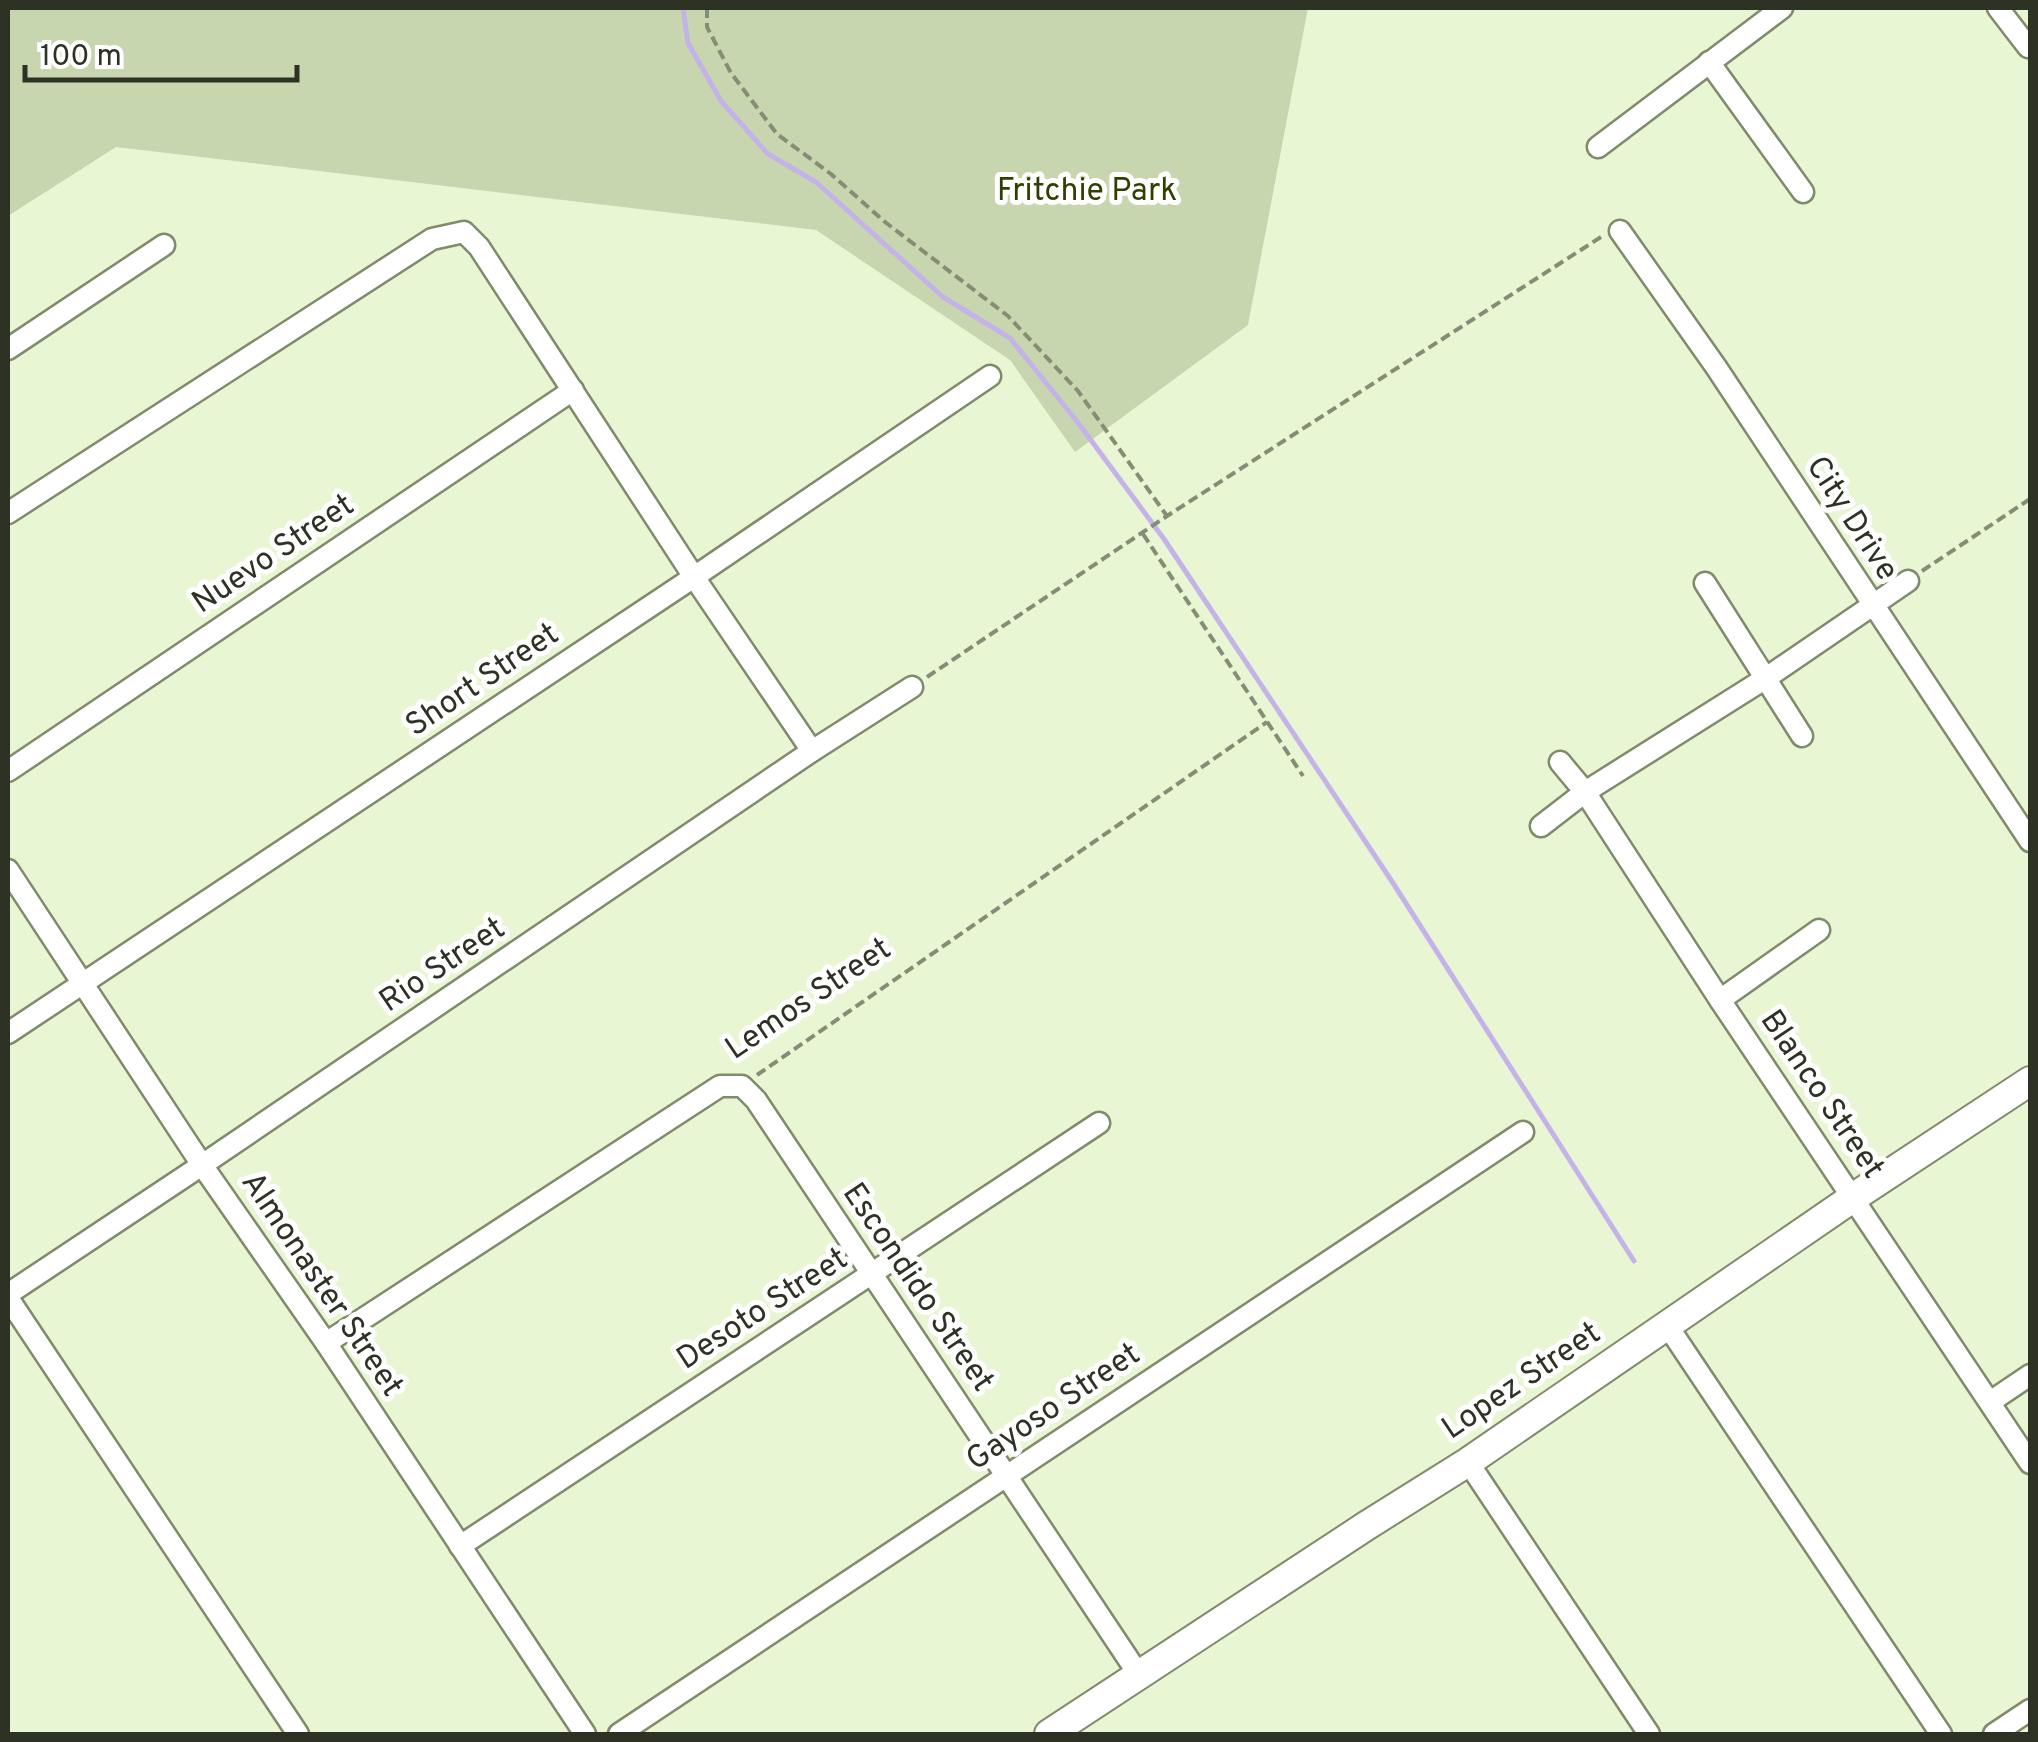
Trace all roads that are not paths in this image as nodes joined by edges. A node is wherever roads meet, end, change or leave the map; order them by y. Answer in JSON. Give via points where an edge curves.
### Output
{"nodes":[{"id":1,"x":1782,"y":8,"type":"edge"},
{"id":2,"x":1998,"y":8,"type":"edge"},
{"id":3,"x":2028,"y":47,"type":"edge"},
{"id":4,"x":1709,"y":62,"type":"junction"},
{"id":5,"x":1598,"y":146,"type":"dead end"},
{"id":6,"x":1804,"y":192,"type":"dead end"},
{"id":7,"x":1620,"y":231,"type":"road end"},
{"id":8,"x":164,"y":245,"type":"dead end"},
{"id":9,"x":8,"y":349,"type":"edge"},
{"id":10,"x":990,"y":376,"type":"dead end"},
{"id":11,"x":574,"y":390,"type":"junction"},
{"id":12,"x":8,"y":513,"type":"edge"},
{"id":13,"x":694,"y":576,"type":"junction"},
{"id":14,"x":1908,"y":581,"type":"road end"},
{"id":15,"x":1705,"y":583,"type":"dead end"},
{"id":16,"x":1872,"y":605,"type":"junction"},
{"id":17,"x":1766,"y":678,"type":"junction"},
{"id":18,"x":912,"y":687,"type":"road end"},
{"id":19,"x":1802,"y":736,"type":"dead end"},
{"id":20,"x":812,"y":751,"type":"junction"},
{"id":21,"x":1560,"y":762,"type":"dead end"},
{"id":22,"x":8,"y":771,"type":"edge"},
{"id":23,"x":1585,"y":792,"type":"junction"},
{"id":24,"x":1542,"y":826,"type":"dead end"},
{"id":25,"x":2030,"y":842,"type":"edge"},
{"id":26,"x":8,"y":870,"type":"edge"},
{"id":27,"x":1819,"y":930,"type":"dead end"},
{"id":28,"x":82,"y":984,"type":"junction"},
{"id":29,"x":1720,"y":1000,"type":"junction"},
{"id":30,"x":8,"y":1033,"type":"edge"},
{"id":31,"x":2030,"y":1080,"type":"edge"},
{"id":32,"x":742,"y":1086,"type":"joint"},
{"id":33,"x":1099,"y":1123,"type":"dead end"},
{"id":34,"x":1523,"y":1132,"type":"dead end"},
{"id":35,"x":202,"y":1166,"type":"junction"},
{"id":36,"x":1854,"y":1198,"type":"junction"},
{"id":37,"x":872,"y":1274,"type":"junction"},
{"id":38,"x":8,"y":1296,"type":"edge"},
{"id":39,"x":1667,"y":1324,"type":"junction"},
{"id":40,"x":326,"y":1343,"type":"junction"},
{"id":41,"x":2030,"y":1375,"type":"edge"},
{"id":42,"x":1990,"y":1402,"type":"junction"},
{"id":43,"x":1468,"y":1462,"type":"junction"},
{"id":44,"x":2030,"y":1463,"type":"edge"},
{"id":45,"x":1006,"y":1475,"type":"junction"},
{"id":46,"x":460,"y":1546,"type":"junction"},
{"id":47,"x":1139,"y":1675,"type":"junction"},
{"id":48,"x":2030,"y":1710,"type":"edge"},
{"id":49,"x":298,"y":1734,"type":"edge"},
{"id":50,"x":585,"y":1734,"type":"edge"},
{"id":51,"x":619,"y":1734,"type":"edge"},
{"id":52,"x":1049,"y":1734,"type":"edge"},
{"id":53,"x":1649,"y":1734,"type":"edge"},
{"id":54,"x":1940,"y":1734,"type":"edge"},
{"id":55,"x":1994,"y":1734,"type":"edge"}],
"edges":[{"from":1,"to":4,"type":"street"},
{"from":2,"to":3,"type":"street"},
{"from":4,"to":5,"type":"street"},
{"from":4,"to":6,"type":"street"},
{"from":7,"to":16,"type":"street","name":"City Drive"},
{"from":8,"to":9,"type":"street"},
{"from":10,"to":13,"type":"street","name":"Short Street"},
{"from":11,"to":12,"type":"street","via":[[464,232],[432,239]]},
{"from":11,"to":13,"type":"street"},
{"from":11,"to":22,"type":"street","name":"Nuevo Street"},
{"from":13,"to":20,"type":"street"},
{"from":13,"to":28,"type":"street","name":"Short Street"},
{"from":14,"to":16,"type":"street"},
{"from":15,"to":17,"type":"street"},
{"from":16,"to":17,"type":"street"},
{"from":16,"to":25,"type":"street","name":"City Drive"},
{"from":17,"to":19,"type":"street"},
{"from":17,"to":23,"type":"street"},
{"from":18,"to":20,"type":"street","name":"Rio Street"},
{"from":20,"to":35,"type":"street","name":"Rio Street"},
{"from":21,"to":23,"type":"street","name":"Blanco Street"},
{"from":23,"to":24,"type":"street"},
{"from":23,"to":29,"type":"street","name":"Blanco Street"},
{"from":26,"to":28,"type":"street","name":"Almonaster Street"},
{"from":27,"to":29,"type":"street"},
{"from":28,"to":30,"type":"street","name":"Short Street"},
{"from":28,"to":35,"type":"street","name":"Almonaster Street"},
{"from":29,"to":36,"type":"street","name":"Blanco Street"},
{"from":31,"to":36,"type":"street","name":"Lopez Street"},
{"from":32,"to":37,"type":"street","name":"Escondido Street"},
{"from":32,"to":40,"type":"street","name":"Lemos Street","via":[[720,1086]]},
{"from":33,"to":37,"type":"street","name":"Desoto Street"},
{"from":34,"to":45,"type":"street","name":"Gayoso Street"},
{"from":35,"to":38,"type":"street","name":"Rio Street"},
{"from":35,"to":40,"type":"street","name":"Almonaster Street"},
{"from":36,"to":39,"type":"street","name":"Lopez Street"},
{"from":36,"to":42,"type":"street","name":"Blanco Street"},
{"from":37,"to":45,"type":"street","name":"Escondido Street"},
{"from":37,"to":46,"type":"street","name":"Desoto Street"},
{"from":38,"to":49,"type":"street"},
{"from":39,"to":43,"type":"street","name":"Lopez Street"},
{"from":39,"to":54,"type":"street"},
{"from":40,"to":46,"type":"street","name":"Almonaster Street"},
{"from":41,"to":42,"type":"street"},
{"from":42,"to":44,"type":"street","name":"Blanco Street"},
{"from":43,"to":47,"type":"street","name":"Lopez Street"},
{"from":43,"to":53,"type":"street"},
{"from":45,"to":47,"type":"street","name":"Escondido Street"},
{"from":45,"to":51,"type":"street","name":"Gayoso Street"},
{"from":46,"to":50,"type":"street","name":"Almonaster Street"},
{"from":47,"to":52,"type":"street","name":"Lopez Street"},
{"from":48,"to":55,"type":"street"}]}
